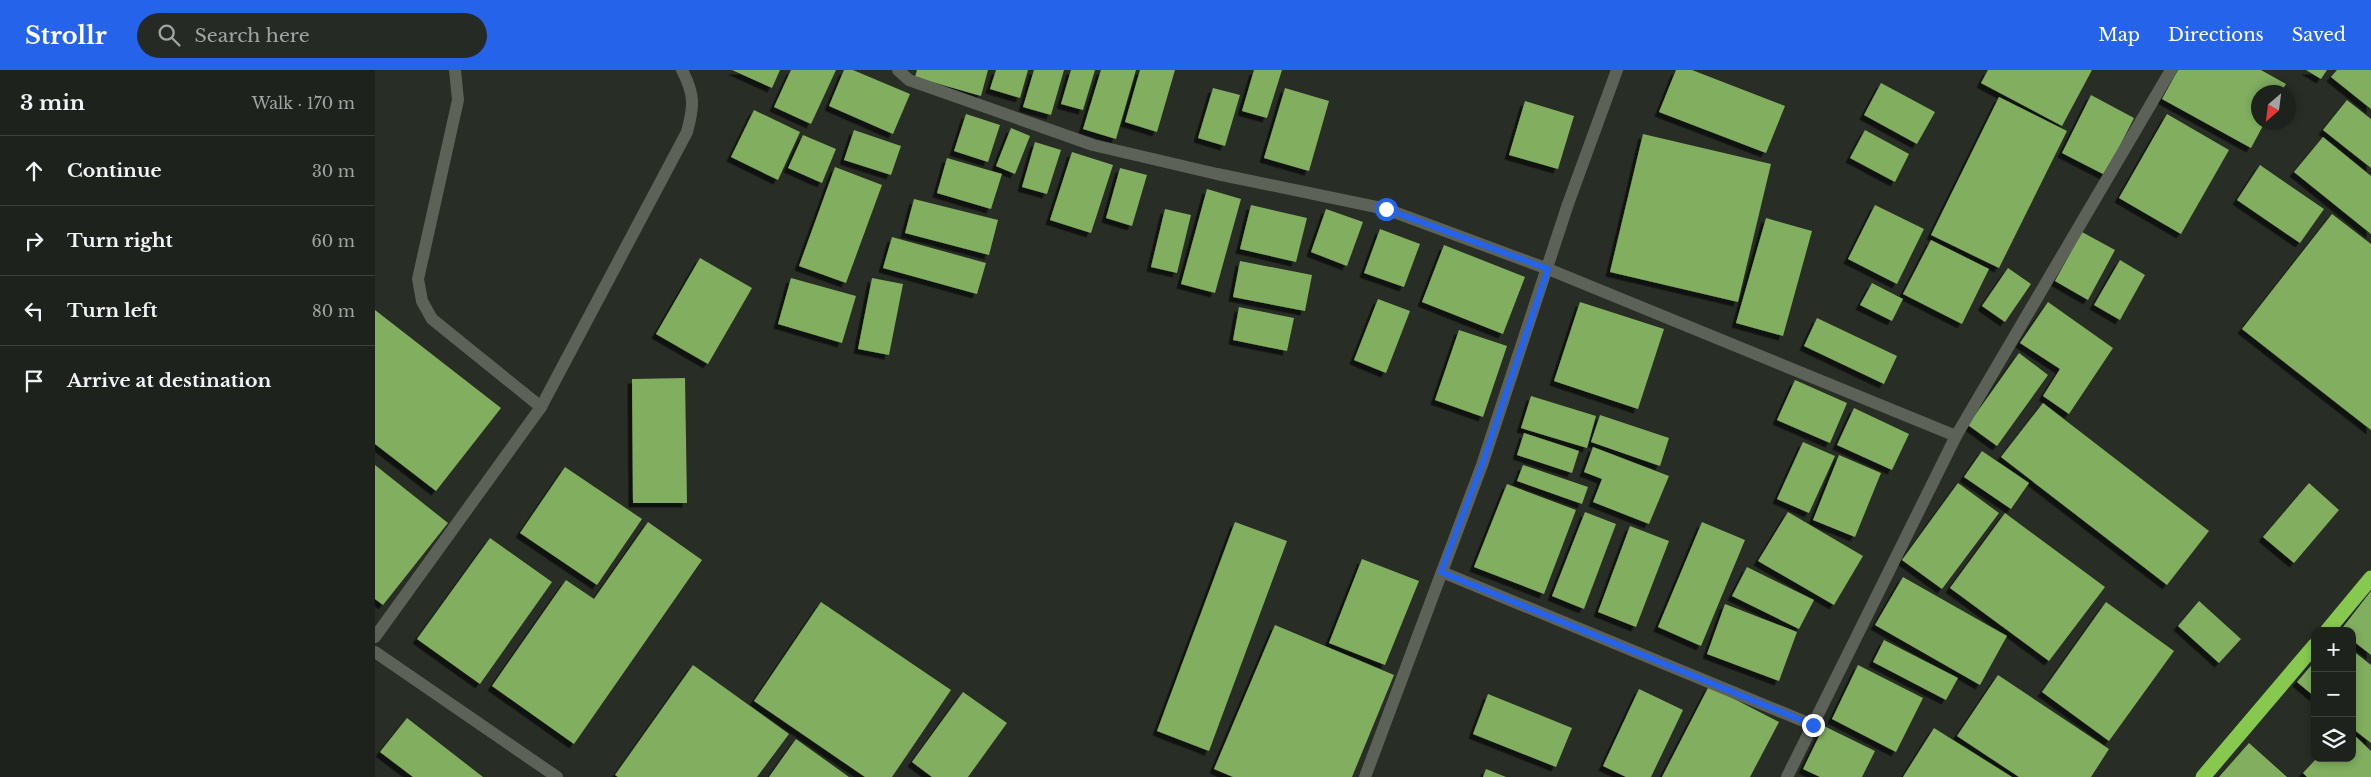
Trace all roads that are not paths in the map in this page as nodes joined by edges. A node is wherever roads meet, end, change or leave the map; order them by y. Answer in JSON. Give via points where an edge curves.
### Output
{"nodes":[{"id":1,"x":455,"y":70,"type":"edge"},
{"id":2,"x":682,"y":70,"type":"edge"},
{"id":3,"x":897,"y":70,"type":"edge"},
{"id":4,"x":1617,"y":70,"type":"edge"},
{"id":5,"x":2171,"y":70,"type":"edge"},
{"id":6,"x":1548,"y":269,"type":"junction"},
{"id":7,"x":541,"y":407,"type":"junction"},
{"id":8,"x":1956,"y":436,"type":"junction"},
{"id":9,"x":1441,"y":572,"type":"junction"},
{"id":10,"x":2371,"y":578,"type":"edge"},
{"id":11,"x":2330,"y":627,"type":"edge"},
{"id":12,"x":375,"y":637,"type":"edge"},
{"id":13,"x":2311,"y":650,"type":"edge"},
{"id":14,"x":375,"y":652,"type":"edge"},
{"id":15,"x":1813,"y":725,"type":"junction"},
{"id":16,"x":557,"y":777,"type":"edge"},
{"id":17,"x":1365,"y":777,"type":"edge"},
{"id":18,"x":1787,"y":777,"type":"edge"},
{"id":19,"x":2203,"y":777,"type":"edge"}],
"edges":[{"from":1,"to":7,"type":"street","via":[[458,100],[418,279],[422,301],[433,318]]},
{"from":2,"to":7,"type":"street","via":[[691,87],[693,109],[687,132]]},
{"from":3,"to":6,"type":"street","via":[[909,80],[1093,145],[1386,209]]},
{"from":4,"to":6,"type":"street"},
{"from":5,"to":8,"type":"street"},
{"from":6,"to":8,"type":"street"},
{"from":6,"to":9,"type":"street","via":[[1482,465]]},
{"from":7,"to":12,"type":"street"},
{"from":8,"to":15,"type":"street"},
{"from":9,"to":15,"type":"street"},
{"from":9,"to":17,"type":"street"},
{"from":10,"to":11,"type":"highway"},
{"from":13,"to":19,"type":"highway"},
{"from":14,"to":16,"type":"street"},
{"from":15,"to":18,"type":"street"}]}
